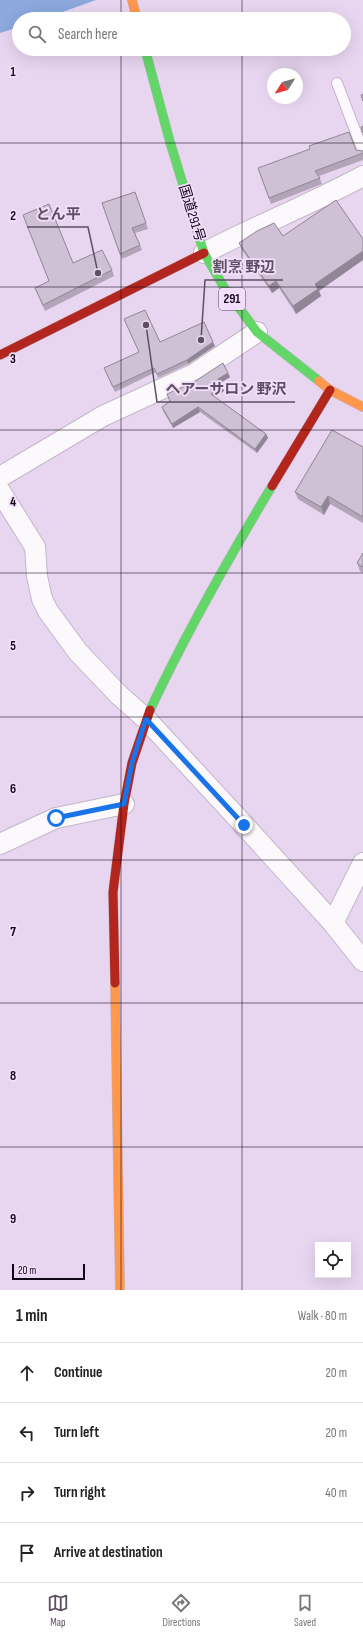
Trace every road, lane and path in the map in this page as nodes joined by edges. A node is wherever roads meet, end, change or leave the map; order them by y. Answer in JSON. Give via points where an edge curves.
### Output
{"nodes":[{"id":1,"x":132,"y":0,"type":"edge"},
{"id":2,"x":135,"y":12,"type":"edge"},
{"id":3,"x":147,"y":56,"type":"edge"},
{"id":4,"x":337,"y":82,"type":"dead end"},
{"id":5,"x":363,"y":151,"type":"edge"},
{"id":6,"x":363,"y":176,"type":"edge"},
{"id":7,"x":204,"y":253,"type":"junction"},
{"id":8,"x":257,"y":332,"type":"junction"},
{"id":9,"x":0,"y":355,"type":"edge"},
{"id":10,"x":330,"y":390,"type":"junction"},
{"id":11,"x":363,"y":407,"type":"edge"},
{"id":12,"x":1,"y":477,"type":"edge"},
{"id":13,"x":146,"y":719,"type":"junction"},
{"id":14,"x":124,"y":804,"type":"junction"},
{"id":15,"x":0,"y":844,"type":"edge"},
{"id":16,"x":363,"y":863,"type":"edge"},
{"id":17,"x":333,"y":924,"type":"junction"},
{"id":18,"x":363,"y":961,"type":"edge"},
{"id":19,"x":120,"y":1290,"type":"edge"}],
"edges":[{"from":1,"to":2,"type":"main road"},
{"from":3,"to":7,"type":"main road","name":"国道291号","number":"291"},
{"from":4,"to":5,"type":"lane"},
{"from":6,"to":7,"type":"street","via":[[319,200],[240,234]]},
{"from":7,"to":8,"type":"main road","name":"国道291号","number":"291","via":[[225,289]]},
{"from":7,"to":9,"type":"main road"},
{"from":8,"to":10,"type":"main road","name":"国道291号","number":"291"},
{"from":8,"to":12,"type":"street","via":[[194,374],[103,416]]},
{"from":10,"to":11,"type":"main road","name":"国道291号","number":"291"},
{"from":10,"to":13,"type":"main road","via":[[236,545],[169,669]]},
{"from":12,"to":13,"type":"street","via":[[35,547],[37,576],[42,599],[48,611],[78,652],[119,696]]},
{"from":13,"to":14,"type":"main road","via":[[132,763]]},
{"from":13,"to":17,"type":"street"},
{"from":14,"to":15,"type":"street","via":[[56,818]]},
{"from":14,"to":19,"type":"main road","via":[[113,892]]},
{"from":16,"to":17,"type":"street"},
{"from":17,"to":18,"type":"street"}]}
